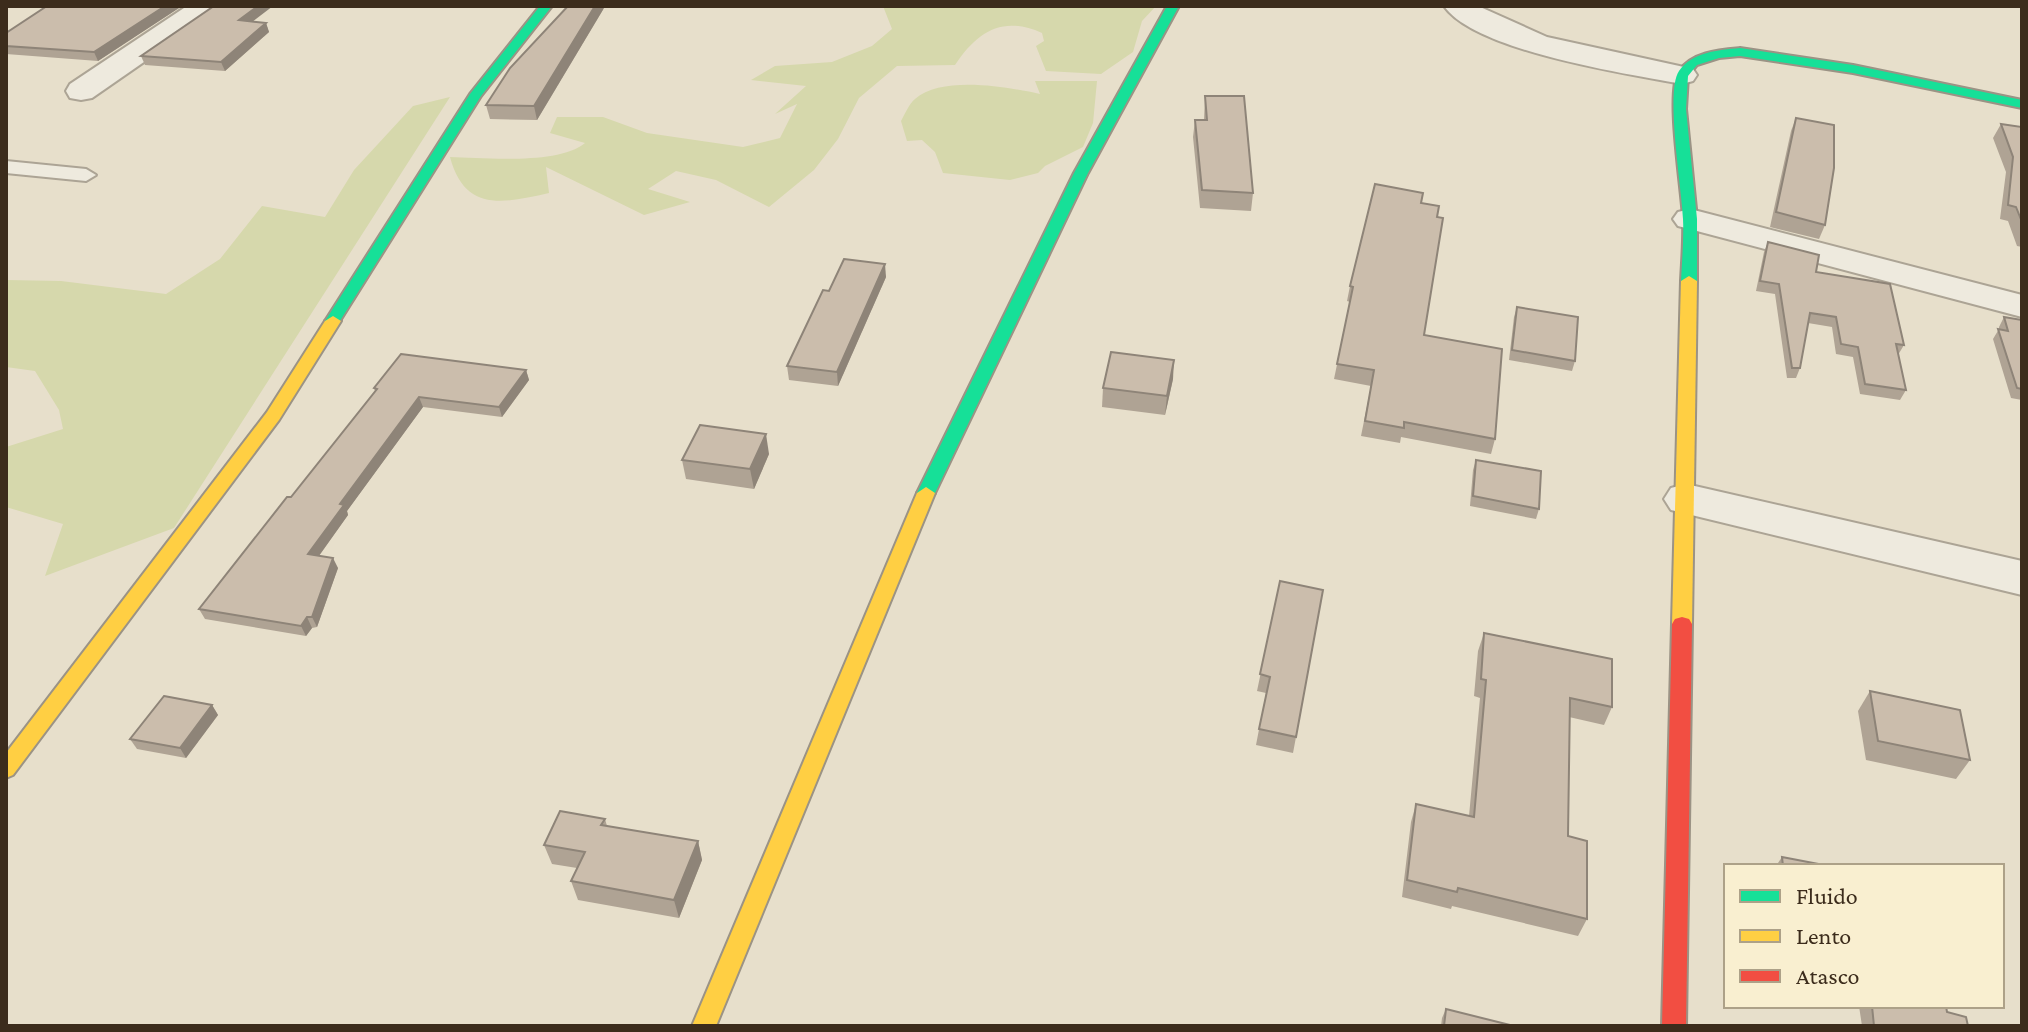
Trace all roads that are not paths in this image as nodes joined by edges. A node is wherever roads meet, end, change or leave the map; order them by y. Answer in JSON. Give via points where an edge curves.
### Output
{"nodes":[{"id":1,"x":206,"y":6,"type":"edge"},
{"id":2,"x":546,"y":6,"type":"edge"},
{"id":3,"x":1173,"y":6,"type":"edge"},
{"id":4,"x":1458,"y":6,"type":"edge"},
{"id":5,"x":1682,"y":75,"type":"junction"},
{"id":6,"x":81,"y":91,"type":"dead end"},
{"id":7,"x":2022,"y":104,"type":"edge"},
{"id":8,"x":6,"y":167,"type":"edge"},
{"id":9,"x":86,"y":175,"type":"dead end"},
{"id":10,"x":1690,"y":219,"type":"junction"},
{"id":11,"x":2022,"y":306,"type":"edge"},
{"id":12,"x":1686,"y":499,"type":"junction"},
{"id":13,"x":2022,"y":578,"type":"edge"},
{"id":14,"x":6,"y":769,"type":"edge"},
{"id":15,"x":704,"y":1026,"type":"edge"},
{"id":16,"x":1674,"y":1026,"type":"edge"}],
"edges":[{"from":1,"to":6,"type":"street"},
{"from":2,"to":14,"type":"street","via":[[476,94],[273,416]]},
{"from":3,"to":15,"type":"street","via":[[1081,173],[926,493]]},
{"from":4,"to":5,"type":"street","via":[[1483,23],[1579,55]]},
{"from":5,"to":7,"type":"street","via":[[1693,62],[1740,52]]},
{"from":5,"to":10,"type":"street"},
{"from":8,"to":9,"type":"lane"},
{"from":10,"to":11,"type":"street"},
{"from":10,"to":12,"type":"street"},
{"from":12,"to":13,"type":"street"},
{"from":12,"to":16,"type":"street"}]}
